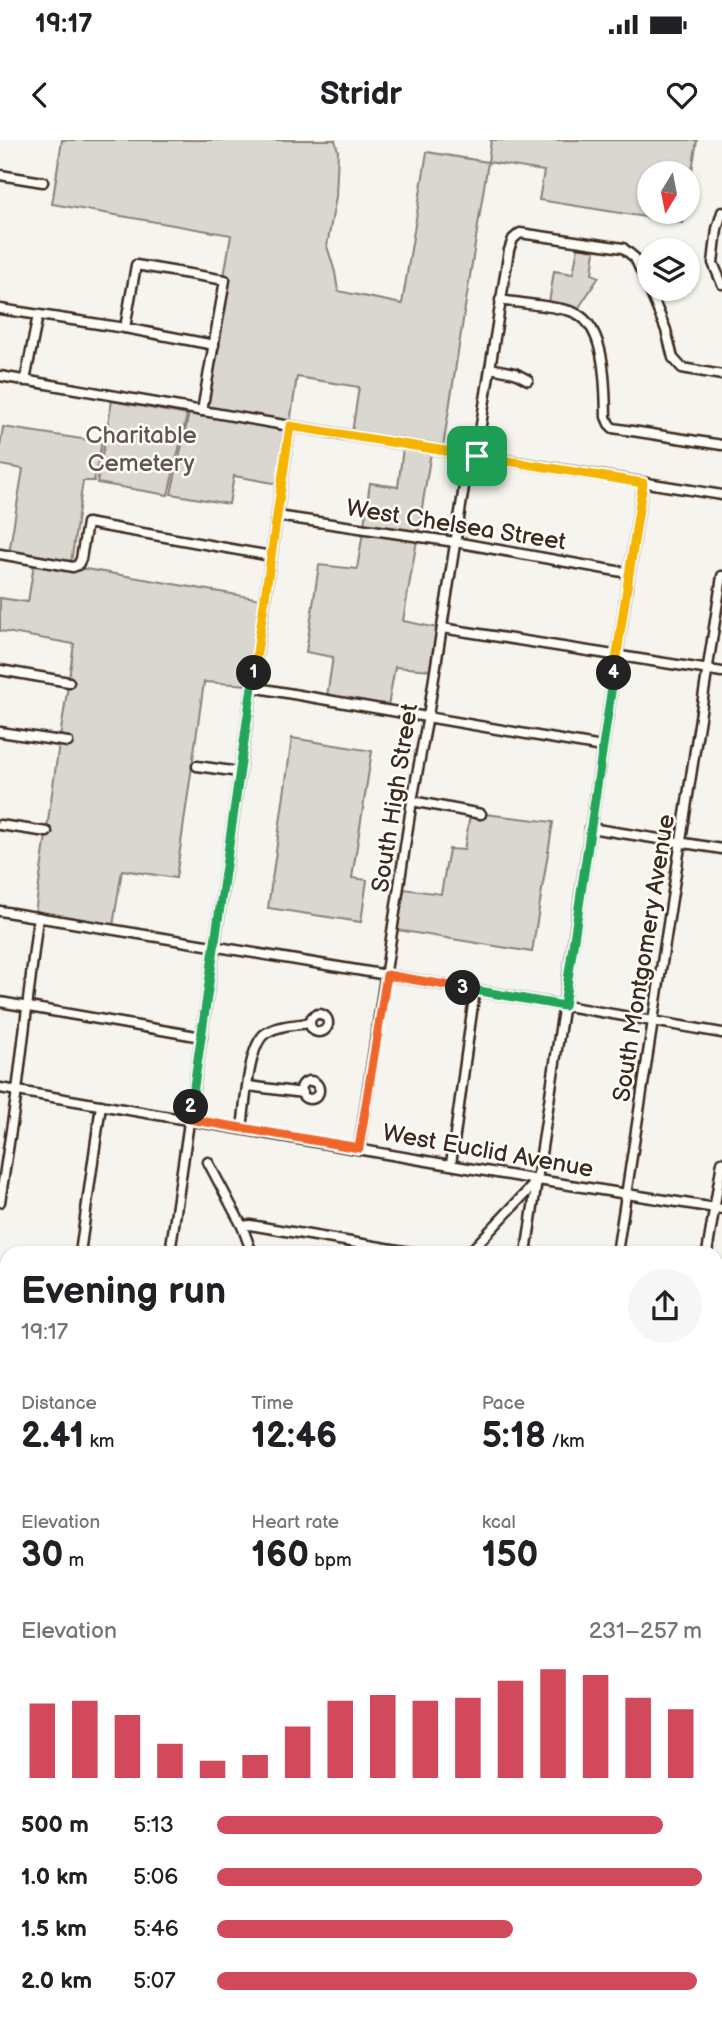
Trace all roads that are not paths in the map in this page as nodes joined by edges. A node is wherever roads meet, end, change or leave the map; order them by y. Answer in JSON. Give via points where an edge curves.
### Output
{"nodes":[{"id":1,"x":0,"y":175,"type":"edge"},
{"id":2,"x":43,"y":182,"type":"dead end"},
{"id":3,"x":722,"y":212,"type":"edge"},
{"id":4,"x":722,"y":284,"type":"edge"},
{"id":5,"x":500,"y":300,"type":"junction"},
{"id":6,"x":0,"y":309,"type":"edge"},
{"id":7,"x":37,"y":315,"type":"junction"},
{"id":8,"x":125,"y":328,"type":"junction"},
{"id":9,"x":214,"y":345,"type":"junction"},
{"id":10,"x":490,"y":368,"type":"junction"},
{"id":11,"x":722,"y":375,"type":"edge"},
{"id":12,"x":0,"y":376,"type":"edge"},
{"id":13,"x":25,"y":380,"type":"junction"},
{"id":14,"x":528,"y":380,"type":"dead end"},
{"id":15,"x":202,"y":411,"type":"junction"},
{"id":16,"x":290,"y":426,"type":"junction"},
{"id":17,"x":722,"y":445,"type":"edge"},
{"id":18,"x":473,"y":456,"type":"junction"},
{"id":19,"x":643,"y":483,"type":"junction"},
{"id":20,"x":722,"y":495,"type":"edge"},
{"id":21,"x":277,"y":516,"type":"junction"},
{"id":22,"x":455,"y":542,"type":"junction"},
{"id":23,"x":0,"y":554,"type":"edge"},
{"id":24,"x":271,"y":556,"type":"junction"},
{"id":25,"x":628,"y":573,"type":"junction"},
{"id":26,"x":722,"y":576,"type":"edge"},
{"id":27,"x":442,"y":628,"type":"junction"},
{"id":28,"x":617,"y":654,"type":"junction"},
{"id":29,"x":708,"y":669,"type":"junction"},
{"id":30,"x":0,"y":670,"type":"edge"},
{"id":31,"x":722,"y":672,"type":"edge"},
{"id":32,"x":69,"y":682,"type":"dead end"},
{"id":33,"x":251,"y":687,"type":"junction"},
{"id":34,"x":428,"y":716,"type":"junction"},
{"id":35,"x":0,"y":732,"type":"edge"},
{"id":36,"x":68,"y":742,"type":"dead end"},
{"id":37,"x":603,"y":747,"type":"junction"},
{"id":38,"x":197,"y":766,"type":"dead end"},
{"id":39,"x":239,"y":772,"type":"junction"},
{"id":40,"x":412,"y":801,"type":"junction"},
{"id":41,"x":481,"y":814,"type":"dead end"},
{"id":42,"x":0,"y":825,"type":"edge"},
{"id":43,"x":590,"y":828,"type":"junction"},
{"id":44,"x":47,"y":832,"type":"dead end"},
{"id":45,"x":681,"y":842,"type":"junction"},
{"id":46,"x":722,"y":849,"type":"edge"},
{"id":47,"x":0,"y":911,"type":"edge"},
{"id":48,"x":38,"y":917,"type":"junction"},
{"id":49,"x":215,"y":947,"type":"junction"},
{"id":50,"x":387,"y":975,"type":"junction"},
{"id":51,"x":475,"y":990,"type":"junction"},
{"id":52,"x":0,"y":1002,"type":"edge"},
{"id":53,"x":27,"y":1006,"type":"junction"},
{"id":54,"x":564,"y":1006,"type":"junction"},
{"id":55,"x":653,"y":1021,"type":"junction"},
{"id":56,"x":309,"y":1023,"type":"dead end"},
{"id":57,"x":722,"y":1033,"type":"edge"},
{"id":58,"x":202,"y":1037,"type":"junction"},
{"id":59,"x":248,"y":1086,"type":"junction"},
{"id":60,"x":0,"y":1088,"type":"edge"},
{"id":61,"x":16,"y":1091,"type":"junction"},
{"id":62,"x":303,"y":1093,"type":"dead end"},
{"id":63,"x":101,"y":1105,"type":"junction"},
{"id":64,"x":189,"y":1119,"type":"junction"},
{"id":65,"x":242,"y":1129,"type":"junction"},
{"id":66,"x":359,"y":1148,"type":"junction"},
{"id":67,"x":208,"y":1162,"type":"dead end"},
{"id":68,"x":722,"y":1162,"type":"edge"},
{"id":69,"x":451,"y":1164,"type":"junction"},
{"id":70,"x":538,"y":1180,"type":"junction"},
{"id":71,"x":626,"y":1194,"type":"junction"},
{"id":72,"x":0,"y":1202,"type":"edge"},
{"id":73,"x":718,"y":1208,"type":"edge"},
{"id":74,"x":242,"y":1226,"type":"junction"},
{"id":75,"x":81,"y":1246,"type":"edge"},
{"id":76,"x":171,"y":1246,"type":"edge"},
{"id":77,"x":249,"y":1246,"type":"edge"},
{"id":78,"x":374,"y":1246,"type":"edge"},
{"id":79,"x":476,"y":1246,"type":"edge"},
{"id":80,"x":527,"y":1246,"type":"edge"},
{"id":81,"x":618,"y":1246,"type":"edge"},
{"id":82,"x":709,"y":1246,"type":"edge"}],
"edges":[{"from":1,"to":2,"type":"street"},
{"from":3,"to":4,"type":"street","via":[[713,263]]},
{"from":5,"to":10,"type":"street","name":"South High Street"},
{"from":5,"to":11,"type":"street","name":"South High Street","via":[[509,250],[520,233],[623,248],[635,258],[647,284],[673,358],[682,368]]},
{"from":5,"to":17,"type":"street","via":[[570,311],[585,319],[602,357],[606,417],[613,428]]},
{"from":6,"to":7,"type":"street"},
{"from":7,"to":8,"type":"street"},
{"from":7,"to":13,"type":"street"},
{"from":8,"to":9,"type":"street"},
{"from":8,"to":9,"type":"street","via":[[136,265],[225,280]]},
{"from":9,"to":15,"type":"street"},
{"from":10,"to":14,"type":"street"},
{"from":10,"to":18,"type":"street","name":"South High Street"},
{"from":12,"to":13,"type":"street"},
{"from":13,"to":15,"type":"street"},
{"from":15,"to":16,"type":"street"},
{"from":16,"to":18,"type":"street"},
{"from":16,"to":21,"type":"street"},
{"from":18,"to":19,"type":"street"},
{"from":18,"to":22,"type":"street","name":"South High Street"},
{"from":19,"to":20,"type":"street"},
{"from":19,"to":25,"type":"street"},
{"from":21,"to":22,"type":"street","name":"West Chelsea Street"},
{"from":21,"to":24,"type":"street"},
{"from":22,"to":25,"type":"street","name":"West Chelsea Street"},
{"from":22,"to":27,"type":"street","name":"South High Street"},
{"from":23,"to":24,"type":"street","via":[[73,567],[81,559],[87,523]]},
{"from":24,"to":33,"type":"street"},
{"from":25,"to":28,"type":"street"},
{"from":26,"to":29,"type":"street","name":"South Montgomery Avenue"},
{"from":27,"to":28,"type":"street"},
{"from":27,"to":34,"type":"street","name":"South High Street"},
{"from":28,"to":29,"type":"street"},
{"from":28,"to":37,"type":"street"},
{"from":29,"to":31,"type":"street"},
{"from":29,"to":45,"type":"street","name":"South Montgomery Avenue"},
{"from":30,"to":32,"type":"street"},
{"from":33,"to":34,"type":"street"},
{"from":33,"to":39,"type":"street"},
{"from":34,"to":37,"type":"street"},
{"from":34,"to":40,"type":"street","name":"South High Street"},
{"from":35,"to":36,"type":"street"},
{"from":37,"to":43,"type":"street"},
{"from":38,"to":39,"type":"street"},
{"from":39,"to":49,"type":"street"},
{"from":40,"to":41,"type":"street"},
{"from":40,"to":50,"type":"street","name":"South High Street"},
{"from":42,"to":44,"type":"street"},
{"from":43,"to":45,"type":"street"},
{"from":43,"to":54,"type":"street"},
{"from":45,"to":46,"type":"street"},
{"from":45,"to":55,"type":"street","name":"South Montgomery Avenue"},
{"from":47,"to":48,"type":"street"},
{"from":48,"to":49,"type":"street"},
{"from":48,"to":53,"type":"street"},
{"from":49,"to":50,"type":"street"},
{"from":49,"to":58,"type":"street"},
{"from":50,"to":51,"type":"street"},
{"from":50,"to":66,"type":"street","name":"South High Street"},
{"from":51,"to":54,"type":"street"},
{"from":51,"to":69,"type":"street"},
{"from":52,"to":53,"type":"street"},
{"from":53,"to":58,"type":"street"},
{"from":53,"to":61,"type":"street"},
{"from":54,"to":55,"type":"street"},
{"from":54,"to":70,"type":"street"},
{"from":55,"to":57,"type":"street"},
{"from":55,"to":71,"type":"street","name":"South Montgomery Avenue"},
{"from":56,"to":59,"type":"street","via":[[277,1027],[263,1034],[254,1047]]},
{"from":58,"to":64,"type":"street"},
{"from":59,"to":62,"type":"street"},
{"from":59,"to":65,"type":"street"},
{"from":60,"to":61,"type":"street","name":"West Euclid Avenue"},
{"from":61,"to":63,"type":"street","name":"West Euclid Avenue"},
{"from":61,"to":72,"type":"street"},
{"from":63,"to":64,"type":"street","name":"West Euclid Avenue"},
{"from":63,"to":75,"type":"street"},
{"from":64,"to":65,"type":"street","name":"West Euclid Avenue"},
{"from":64,"to":76,"type":"street"},
{"from":65,"to":66,"type":"street","name":"West Euclid Avenue"},
{"from":66,"to":69,"type":"street","name":"West Euclid Avenue"},
{"from":67,"to":74,"type":"street"},
{"from":68,"to":73,"type":"street"},
{"from":69,"to":70,"type":"street","name":"West Euclid Avenue"},
{"from":70,"to":71,"type":"street","name":"West Euclid Avenue"},
{"from":70,"to":79,"type":"street"},
{"from":70,"to":80,"type":"street"},
{"from":71,"to":73,"type":"street","name":"West Euclid Avenue"},
{"from":71,"to":81,"type":"street","name":"South Montgomery Avenue"},
{"from":73,"to":82,"type":"street"},
{"from":74,"to":77,"type":"street"},
{"from":74,"to":78,"type":"street"}]}
